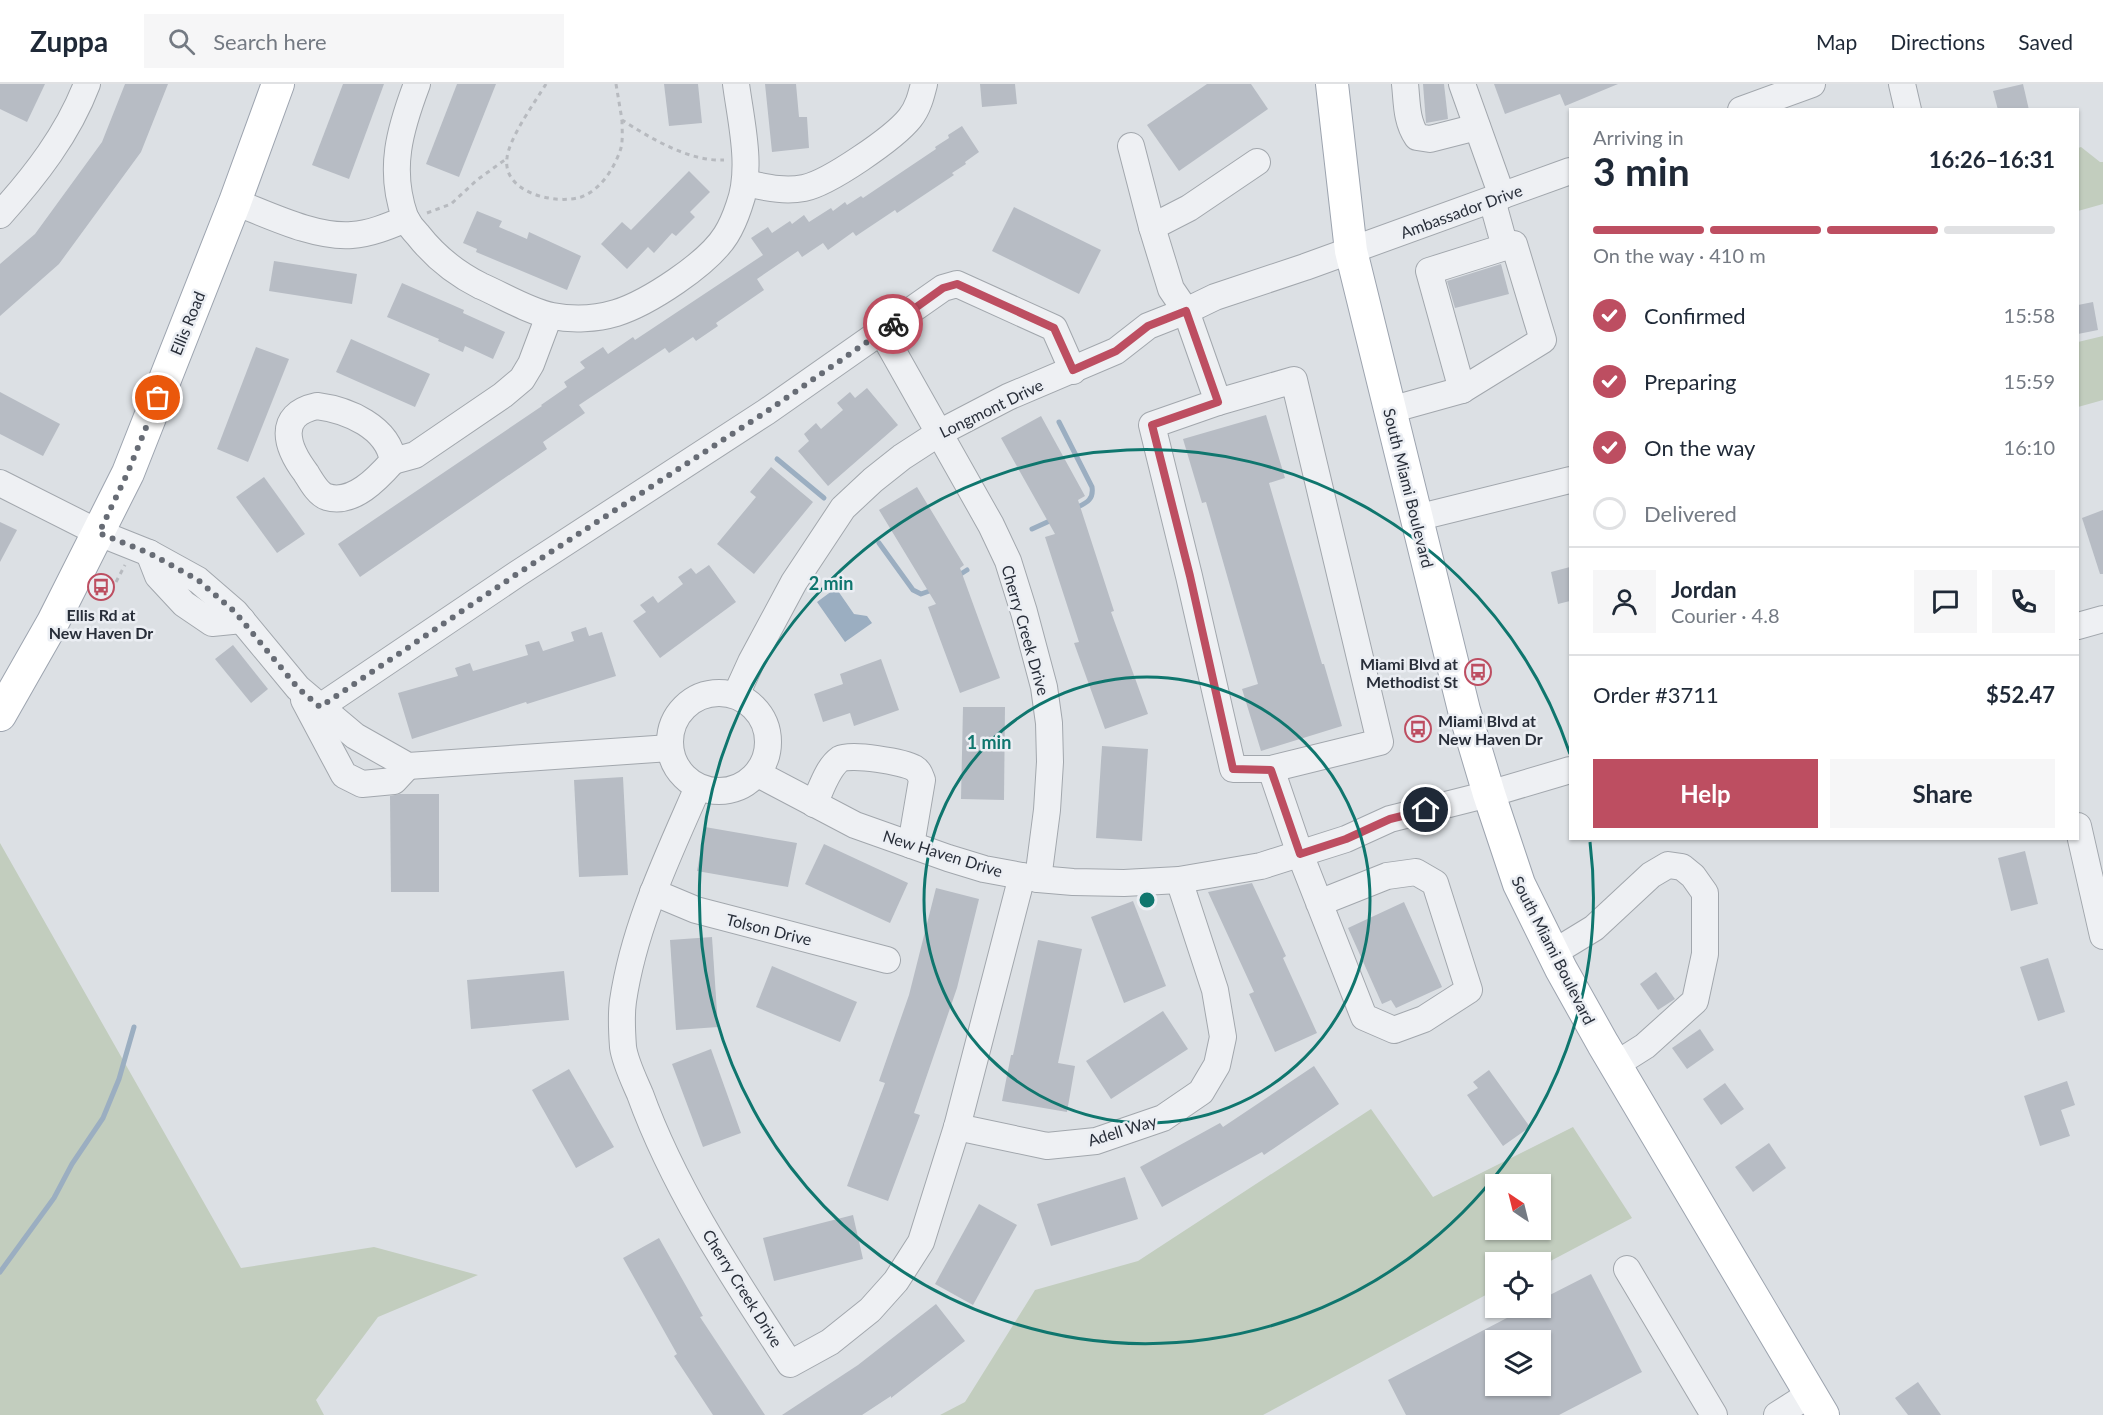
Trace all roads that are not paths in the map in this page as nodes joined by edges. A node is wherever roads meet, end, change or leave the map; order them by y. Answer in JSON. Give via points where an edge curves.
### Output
{"nodes":[{"id":1,"x":87,"y":84,"type":"edge"},
{"id":2,"x":278,"y":84,"type":"edge"},
{"id":3,"x":417,"y":84,"type":"edge"},
{"id":4,"x":736,"y":84,"type":"edge"},
{"id":5,"x":924,"y":84,"type":"edge"},
{"id":6,"x":1332,"y":84,"type":"edge"},
{"id":7,"x":1405,"y":84,"type":"edge"},
{"id":8,"x":1462,"y":84,"type":"edge"},
{"id":9,"x":1812,"y":84,"type":"edge"},
{"id":10,"x":1902,"y":84,"type":"edge"},
{"id":11,"x":1746,"y":108,"type":"edge"},
{"id":12,"x":1908,"y":108,"type":"edge"},
{"id":13,"x":1477,"y":127,"type":"junction"},
{"id":14,"x":1131,"y":146,"type":"dead end"},
{"id":15,"x":1257,"y":162,"type":"dead end"},
{"id":16,"x":1569,"y":171,"type":"edge"},
{"id":17,"x":745,"y":183,"type":"junction"},
{"id":18,"x":1497,"y":198,"type":"junction"},
{"id":19,"x":235,"y":202,"type":"junction"},
{"id":20,"x":0,"y":215,"type":"edge"},
{"id":21,"x":412,"y":217,"type":"junction"},
{"id":22,"x":1152,"y":227,"type":"junction"},
{"id":23,"x":1505,"y":247,"type":"junction"},
{"id":24,"x":1351,"y":251,"type":"junction"},
{"id":25,"x":1186,"y":311,"type":"junction"},
{"id":26,"x":549,"y":316,"type":"junction"},
{"id":27,"x":882,"y":332,"type":"junction"},
{"id":28,"x":1073,"y":370,"type":"junction"},
{"id":29,"x":1462,"y":390,"type":"junction"},
{"id":30,"x":1218,"y":402,"type":"junction"},
{"id":31,"x":1390,"y":410,"type":"junction"},
{"id":32,"x":939,"y":433,"type":"junction"},
{"id":33,"x":393,"y":462,"type":"dead end"},
{"id":34,"x":1569,"y":480,"type":"edge"},
{"id":35,"x":0,"y":483,"type":"edge"},
{"id":36,"x":1416,"y":518,"type":"junction"},
{"id":37,"x":99,"y":533,"type":"junction"},
{"id":38,"x":2103,"y":619,"type":"edge"},
{"id":39,"x":2079,"y":626,"type":"edge"},
{"id":40,"x":298,"y":688,"type":"junction"},
{"id":41,"x":736,"y":695,"type":"junction"},
{"id":42,"x":320,"y":707,"type":"junction"},
{"id":43,"x":0,"y":715,"type":"edge"},
{"id":44,"x":670,"y":748,"type":"junction"},
{"id":45,"x":408,"y":766,"type":"junction"},
{"id":46,"x":1271,"y":770,"type":"junction"},
{"id":47,"x":1569,"y":770,"type":"edge"},
{"id":48,"x":758,"y":774,"type":"junction"},
{"id":49,"x":698,"y":787,"type":"junction"},
{"id":50,"x":1489,"y":794,"type":"junction"},
{"id":51,"x":814,"y":804,"type":"junction"},
{"id":52,"x":2079,"y":830,"type":"edge"},
{"id":53,"x":911,"y":845,"type":"junction"},
{"id":54,"x":1300,"y":854,"type":"junction"},
{"id":55,"x":1030,"y":877,"type":"junction"},
{"id":56,"x":1179,"y":880,"type":"junction"},
{"id":57,"x":653,"y":892,"type":"junction"},
{"id":58,"x":1319,"y":903,"type":"junction"},
{"id":59,"x":2103,"y":936,"type":"edge"},
{"id":60,"x":1553,"y":953,"type":"junction"},
{"id":61,"x":887,"y":960,"type":"dead end"},
{"id":62,"x":1615,"y":1065,"type":"junction"},
{"id":63,"x":957,"y":1127,"type":"junction"},
{"id":64,"x":1627,"y":1269,"type":"dead end"},
{"id":65,"x":1816,"y":1405,"type":"edge"},
{"id":66,"x":1714,"y":1415,"type":"edge"},
{"id":67,"x":1777,"y":1415,"type":"edge"}],
"edges":[{"from":1,"to":20,"type":"street","via":[[76,111],[34,178]]},
{"from":2,"to":19,"type":"main road","name":"Ellis Road"},
{"from":3,"to":21,"type":"street","via":[[397,152],[399,195]]},
{"from":4,"to":17,"type":"street"},
{"from":5,"to":17,"type":"street","via":[[911,116],[899,130],[831,176],[805,188],[788,190]]},
{"from":6,"to":24,"type":"main road","name":"South Miami Boulevard"},
{"from":7,"to":13,"type":"street","via":[[1408,114],[1417,137],[1430,139]]},
{"from":8,"to":13,"type":"street"},
{"from":9,"to":11,"type":"street"},
{"from":10,"to":12,"type":"street"},
{"from":13,"to":18,"type":"street"},
{"from":14,"to":22,"type":"street"},
{"from":15,"to":22,"type":"street","via":[[1189,208]]},
{"from":16,"to":18,"type":"street","name":"Ambassador Drive"},
{"from":17,"to":26,"type":"street","via":[[726,235],[708,256],[658,292],[616,313],[572,318]]},
{"from":18,"to":23,"type":"street"},
{"from":18,"to":24,"type":"street","name":"Ambassador Drive"},
{"from":19,"to":21,"type":"street","via":[[322,233],[352,235]]},
{"from":19,"to":37,"type":"main road","name":"Ellis Road","via":[[128,472]]},
{"from":21,"to":26,"type":"street","via":[[431,252],[454,271]]},
{"from":22,"to":25,"type":"street","via":[[1172,289]]},
{"from":23,"to":29,"type":"street","via":[[1429,271]]},
{"from":23,"to":29,"type":"street","via":[[1514,244],[1543,340]]},
{"from":24,"to":25,"type":"street","name":"Longmont Drive","via":[[1215,297]]},
{"from":24,"to":31,"type":"main road","name":"South Miami Boulevard"},
{"from":25,"to":28,"type":"street","name":"Longmont Drive","via":[[1148,326],[1116,351]]},
{"from":25,"to":30,"type":"street"},
{"from":26,"to":33,"type":"street","via":[[522,379],[415,455]]},
{"from":27,"to":28,"type":"street","via":[[943,288],[957,284],[1054,328]]},
{"from":27,"to":32,"type":"street","name":"Cherry Creek Drive"},
{"from":27,"to":42,"type":"street"},
{"from":28,"to":32,"type":"street","name":"Longmont Drive","via":[[1008,397]]},
{"from":29,"to":31,"type":"street"},
{"from":30,"to":46,"type":"street","via":[[1152,425],[1233,769]]},
{"from":30,"to":46,"type":"street","via":[[1294,380],[1380,742]]},
{"from":31,"to":36,"type":"main road","name":"South Miami Boulevard"},
{"from":32,"to":41,"type":"street","name":"Longmont Drive","via":[[902,457],[843,508],[794,582]]},
{"from":32,"to":55,"type":"street","name":"Cherry Creek Drive","via":[[1008,561],[1044,687],[1050,762],[1047,810]]},
{"from":34,"to":36,"type":"street"},
{"from":35,"to":37,"type":"street"},
{"from":36,"to":50,"type":"main road","name":"South Miami Boulevard"},
{"from":37,"to":40,"type":"street","via":[[138,557],[198,580],[242,620]]},
{"from":37,"to":43,"type":"main road","name":"Ellis Road"},
{"from":38,"to":39,"type":"street"},
{"from":40,"to":42,"type":"street"},
{"from":40,"to":45,"type":"street","via":[[344,775],[362,784],[394,781]]},
{"from":41,"to":44,"type":"street","via":[[720,692],[688,703],[677,716]]},
{"from":41,"to":48,"type":"street","via":[[761,714],[767,729],[766,760]]},
{"from":42,"to":45,"type":"street","via":[[355,736]]},
{"from":44,"to":45,"type":"street"},
{"from":44,"to":49,"type":"street","via":[[685,778]]},
{"from":46,"to":54,"type":"street"},
{"from":47,"to":50,"type":"street","name":"New Haven Drive"},
{"from":48,"to":49,"type":"street","via":[[730,790]]},
{"from":48,"to":51,"type":"street","name":"New Haven Drive"},
{"from":49,"to":57,"type":"street","name":"Cherry Creek Drive"},
{"from":50,"to":54,"type":"street","name":"New Haven Drive","via":[[1390,819]]},
{"from":50,"to":60,"type":"main road","name":"South Miami Boulevard","via":[[1519,884]]},
{"from":51,"to":53,"type":"street","name":"New Haven Drive","via":[[855,825]]},
{"from":51,"to":53,"type":"street","via":[[833,766],[842,758],[853,756],[909,766],[918,770],[922,780]]},
{"from":52,"to":59,"type":"street"},
{"from":53,"to":55,"type":"street","name":"New Haven Drive","via":[[984,869]]},
{"from":54,"to":56,"type":"street","name":"New Haven Drive","via":[[1261,866]]},
{"from":54,"to":58,"type":"street"},
{"from":55,"to":56,"type":"street","name":"New Haven Drive","via":[[1124,884]]},
{"from":55,"to":63,"type":"street","name":"Cherry Creek Drive"},
{"from":56,"to":63,"type":"street","name":"Adell Way","via":[[1215,990],[1223,1037],[1217,1065],[1201,1092],[1162,1118],[1096,1141],[1047,1146]]},
{"from":57,"to":61,"type":"street","name":"Tolson Drive","via":[[696,910]]},
{"from":57,"to":63,"type":"street","name":"Cherry Creek Drive","via":[[623,1003],[623,1049],[669,1164],[744,1294],[790,1364],[830,1342],[870,1310],[896,1281],[921,1242]]},
{"from":58,"to":58,"type":"street","via":[[1364,1017],[1394,1030],[1424,1019],[1469,990],[1435,883],[1416,872],[1387,876]]},
{"from":60,"to":62,"type":"main road","name":"South Miami Boulevard"},
{"from":60,"to":62,"type":"street","via":[[1594,928],[1651,875],[1668,865],[1682,867],[1705,893],[1705,954],[1695,1001],[1645,1046]]},
{"from":62,"to":65,"type":"main road","name":"South Miami Boulevard"},
{"from":64,"to":66,"type":"street"},
{"from":65,"to":67,"type":"street"}]}
